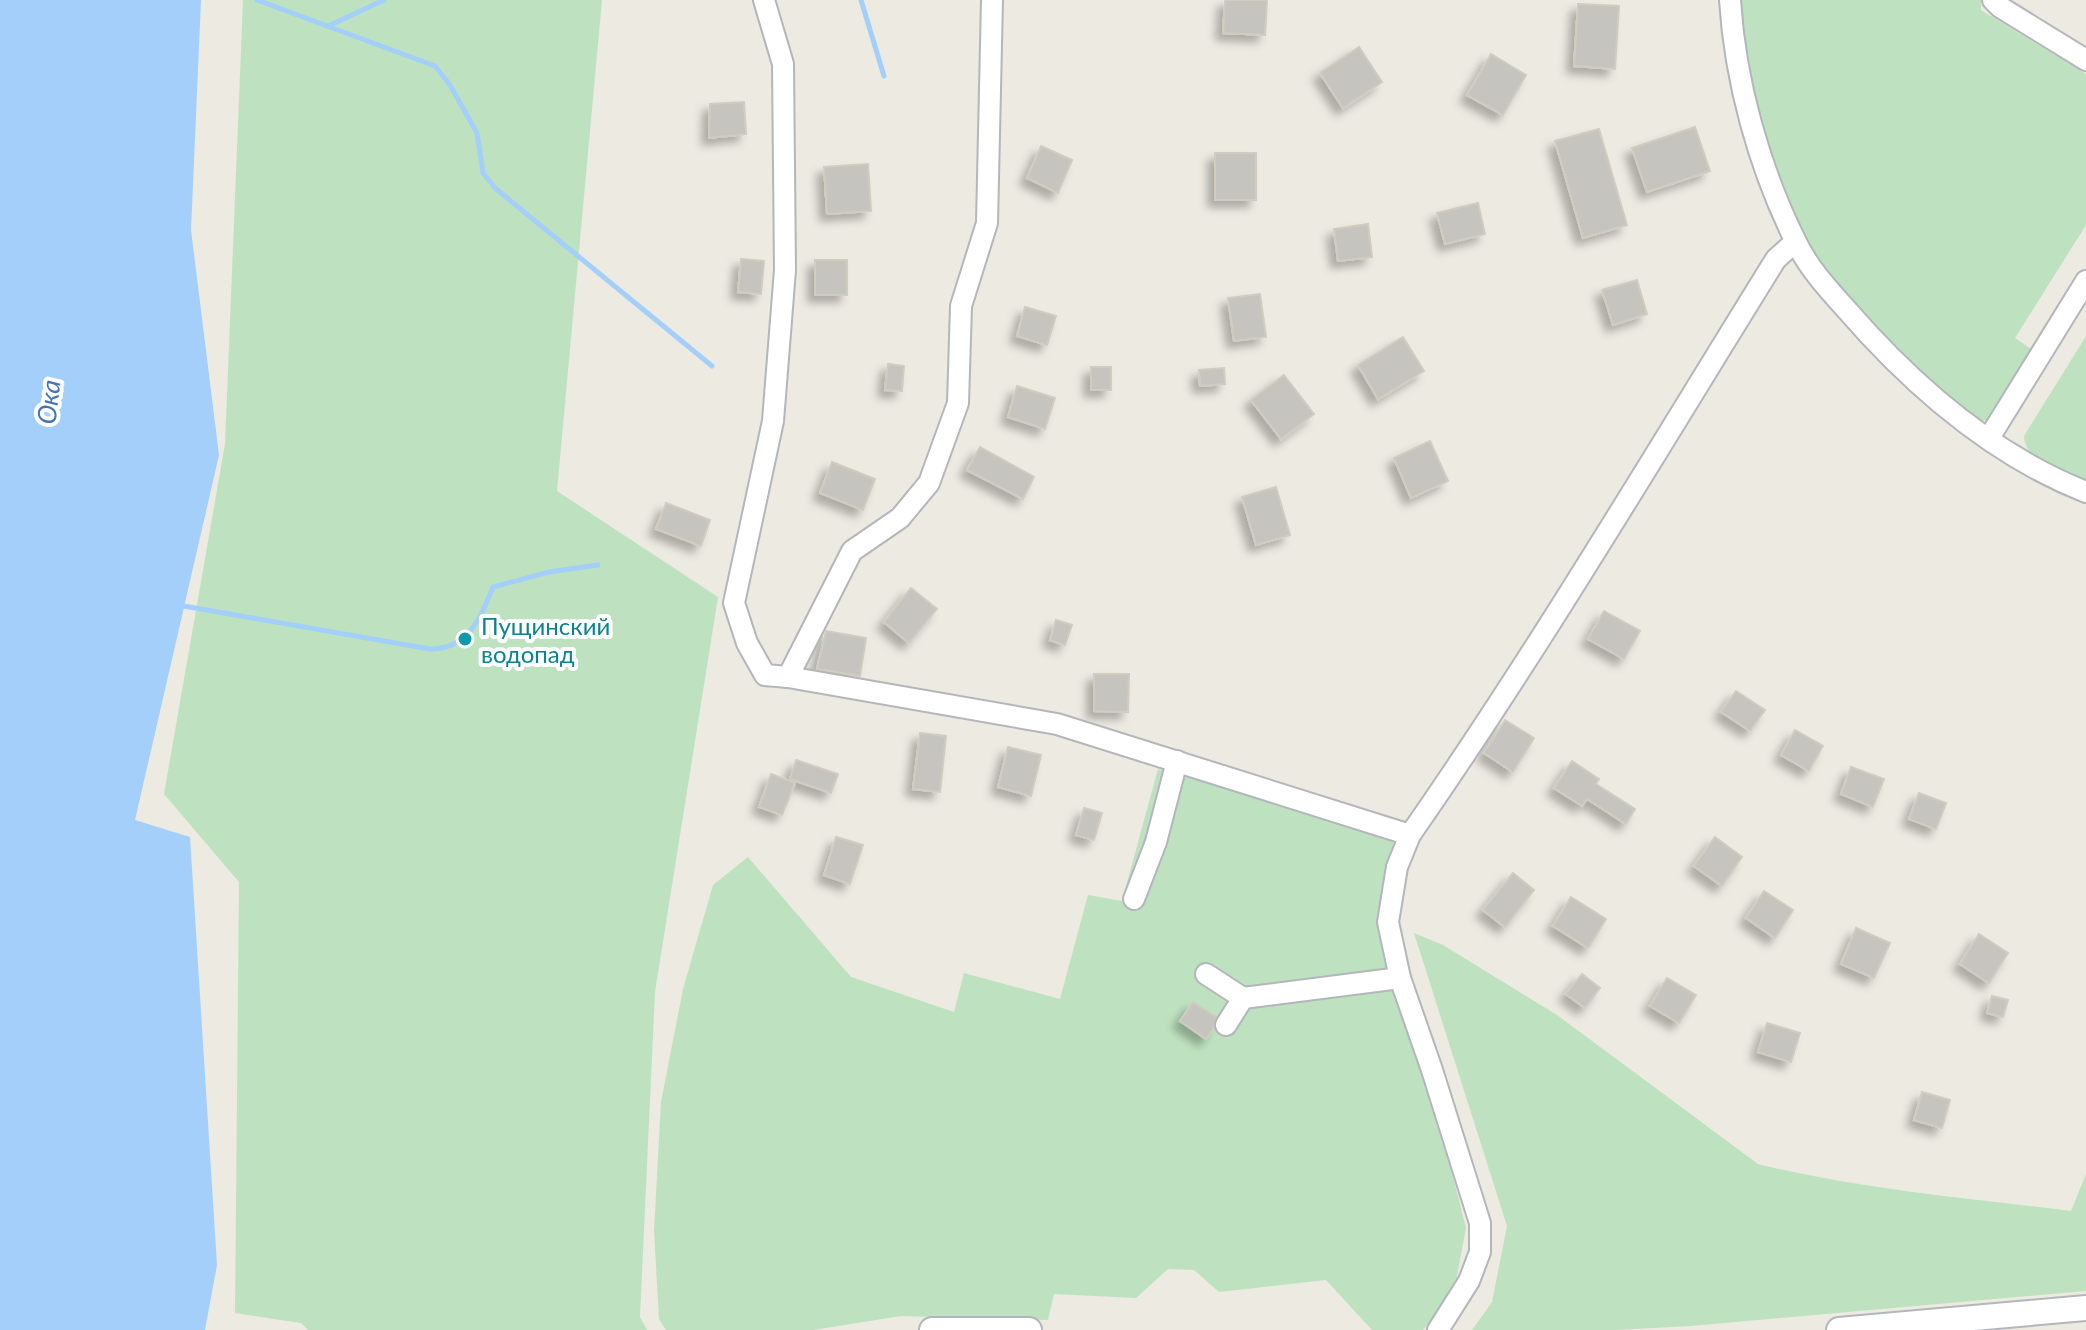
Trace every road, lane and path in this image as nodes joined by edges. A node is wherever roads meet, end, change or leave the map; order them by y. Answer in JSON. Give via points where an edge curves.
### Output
{"nodes":[{"id":1,"x":764,"y":0,"type":"edge"},
{"id":2,"x":992,"y":0,"type":"edge"},
{"id":3,"x":1730,"y":0,"type":"edge"},
{"id":4,"x":1993,"y":0,"type":"edge"},
{"id":5,"x":2086,"y":60,"type":"edge"},
{"id":6,"x":1795,"y":242,"type":"junction"},
{"id":7,"x":2086,"y":281,"type":"edge"},
{"id":8,"x":1989,"y":438,"type":"junction"},
{"id":9,"x":2086,"y":492,"type":"edge"},
{"id":10,"x":788,"y":677,"type":"junction"},
{"id":11,"x":1177,"y":761,"type":"junction"},
{"id":12,"x":1410,"y":835,"type":"junction"},
{"id":13,"x":1134,"y":899,"type":"dead end"},
{"id":14,"x":1206,"y":974,"type":"dead end"},
{"id":15,"x":1400,"y":978,"type":"junction"},
{"id":16,"x":1243,"y":998,"type":"junction"},
{"id":17,"x":1226,"y":1025,"type":"dead end"},
{"id":18,"x":2086,"y":1308,"type":"edge"},
{"id":19,"x":932,"y":1330,"type":"edge"},
{"id":20,"x":1029,"y":1330,"type":"edge"},
{"id":21,"x":1438,"y":1330,"type":"edge"},
{"id":22,"x":1839,"y":1330,"type":"edge"}],
"edges":[{"from":1,"to":10,"type":"street","via":[[783,64],[785,270],[773,421],[734,603],[765,675]]},
{"from":2,"to":10,"type":"street","via":[[987,223],[961,306],[958,403],[929,483],[900,518],[852,551]]},
{"from":3,"to":6,"type":"street","via":[[1746,103]]},
{"from":4,"to":5,"type":"street"},
{"from":6,"to":8,"type":"street","via":[[1886,356]]},
{"from":6,"to":12,"type":"street","via":[[1776,259],[1560,607]]},
{"from":7,"to":8,"type":"street"},
{"from":8,"to":9,"type":"street"},
{"from":10,"to":11,"type":"street","via":[[1057,724]]},
{"from":11,"to":12,"type":"street"},
{"from":11,"to":13,"type":"street","via":[[1156,842]]},
{"from":12,"to":15,"type":"street","via":[[1397,867],[1388,922]]},
{"from":14,"to":16,"type":"street"},
{"from":15,"to":16,"type":"street"},
{"from":15,"to":21,"type":"street","via":[[1480,1223],[1480,1252],[1469,1281]]},
{"from":16,"to":17,"type":"street"},
{"from":18,"to":22,"type":"street"},
{"from":19,"to":20,"type":"street"}]}
